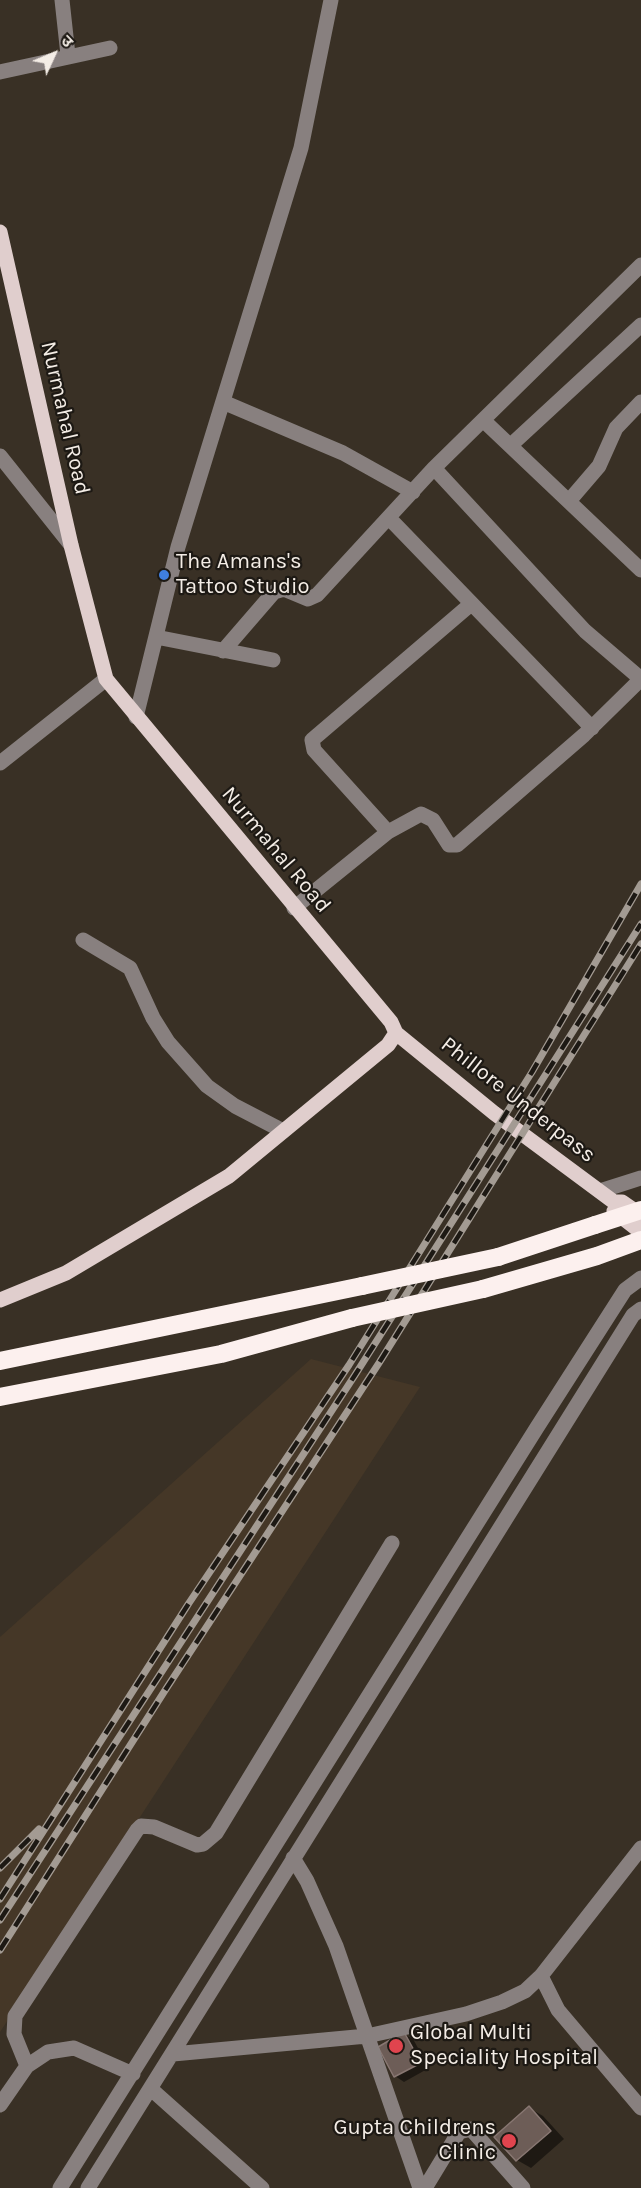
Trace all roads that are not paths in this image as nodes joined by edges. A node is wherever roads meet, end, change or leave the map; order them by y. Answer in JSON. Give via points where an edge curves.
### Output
{"nodes":[{"id":1,"x":62,"y":0,"type":"edge"},
{"id":2,"x":331,"y":0,"type":"edge"},
{"id":3,"x":110,"y":48,"type":"dead end"},
{"id":4,"x":68,"y":55,"type":"junction"},
{"id":5,"x":0,"y":72,"type":"edge"},
{"id":6,"x":0,"y":232,"type":"edge"},
{"id":7,"x":641,"y":265,"type":"edge"},
{"id":8,"x":641,"y":325,"type":"edge"},
{"id":9,"x":223,"y":402,"type":"junction"},
{"id":10,"x":641,"y":402,"type":"edge"},
{"id":11,"x":483,"y":420,"type":"junction"},
{"id":12,"x":511,"y":446,"type":"junction"},
{"id":13,"x":0,"y":456,"type":"edge"},
{"id":14,"x":434,"y":468,"type":"junction"},
{"id":15,"x":413,"y":492,"type":"junction"},
{"id":16,"x":569,"y":501,"type":"junction"},
{"id":17,"x":389,"y":518,"type":"junction"},
{"id":18,"x":71,"y":545,"type":"junction"},
{"id":19,"x":638,"y":561,"type":"edge"},
{"id":20,"x":471,"y":604,"type":"junction"},
{"id":21,"x":156,"y":637,"type":"junction"},
{"id":22,"x":224,"y":651,"type":"junction"},
{"id":23,"x":273,"y":660,"type":"dead end"},
{"id":24,"x":106,"y":679,"type":"junction"},
{"id":25,"x":641,"y":679,"type":"edge"},
{"id":26,"x":136,"y":717,"type":"junction"},
{"id":27,"x":592,"y":728,"type":"junction"},
{"id":28,"x":0,"y":763,"type":"edge"},
{"id":29,"x":388,"y":832,"type":"junction"},
{"id":30,"x":294,"y":908,"type":"junction"},
{"id":31,"x":83,"y":940,"type":"dead end"},
{"id":32,"x":396,"y":1034,"type":"junction"},
{"id":33,"x":284,"y":1131,"type":"junction"},
{"id":34,"x":641,"y":1178,"type":"edge"},
{"id":35,"x":600,"y":1191,"type":"junction"},
{"id":36,"x":614,"y":1202,"type":"junction"},
{"id":37,"x":641,"y":1210,"type":"edge"},
{"id":38,"x":641,"y":1215,"type":"edge"},
{"id":39,"x":641,"y":1232,"type":"edge"},
{"id":40,"x":641,"y":1240,"type":"edge"},
{"id":41,"x":641,"y":1278,"type":"edge"},
{"id":42,"x":0,"y":1300,"type":"edge"},
{"id":43,"x":641,"y":1309,"type":"edge"},
{"id":44,"x":4,"y":1360,"type":"edge"},
{"id":45,"x":0,"y":1397,"type":"edge"},
{"id":46,"x":392,"y":1543,"type":"dead end"},
{"id":47,"x":641,"y":1848,"type":"edge"},
{"id":48,"x":293,"y":1858,"type":"junction"},
{"id":49,"x":541,"y":1976,"type":"junction"},
{"id":50,"x":367,"y":2036,"type":"junction"},
{"id":51,"x":173,"y":2054,"type":"junction"},
{"id":52,"x":27,"y":2066,"type":"junction"},
{"id":53,"x":133,"y":2074,"type":"junction"},
{"id":54,"x":151,"y":2089,"type":"junction"},
{"id":55,"x":0,"y":2105,"type":"edge"},
{"id":56,"x":641,"y":2108,"type":"edge"},
{"id":57,"x":60,"y":2188,"type":"edge"},
{"id":58,"x":87,"y":2188,"type":"edge"},
{"id":59,"x":262,"y":2188,"type":"edge"},
{"id":60,"x":422,"y":2188,"type":"edge"},
{"id":61,"x":523,"y":2188,"type":"edge"}],
"edges":[{"from":1,"to":4,"type":"street"},
{"from":2,"to":9,"type":"street","via":[[301,148]]},
{"from":3,"to":4,"type":"street"},
{"from":4,"to":5,"type":"street"},
{"from":6,"to":18,"type":"main road","name":"Nurmahal Road"},
{"from":7,"to":11,"type":"street"},
{"from":8,"to":12,"type":"street"},
{"from":9,"to":15,"type":"street","via":[[343,453]]},
{"from":9,"to":21,"type":"street","via":[[178,548]]},
{"from":10,"to":16,"type":"street","via":[[616,428],[599,466]]},
{"from":11,"to":12,"type":"street"},
{"from":11,"to":14,"type":"street"},
{"from":12,"to":16,"type":"street"},
{"from":13,"to":18,"type":"street"},
{"from":14,"to":15,"type":"street"},
{"from":14,"to":25,"type":"street","via":[[585,632]]},
{"from":15,"to":17,"type":"street"},
{"from":16,"to":19,"type":"street"},
{"from":17,"to":20,"type":"street"},
{"from":17,"to":22,"type":"street","via":[[312,598],[303,599],[284,589],[274,592]]},
{"from":18,"to":24,"type":"main road","name":"Nurmahal Road"},
{"from":20,"to":27,"type":"street"},
{"from":20,"to":29,"type":"street","via":[[312,740],[314,750]]},
{"from":21,"to":22,"type":"street"},
{"from":21,"to":26,"type":"street"},
{"from":22,"to":23,"type":"street"},
{"from":24,"to":26,"type":"main road","name":"Nurmahal Road"},
{"from":24,"to":28,"type":"street"},
{"from":25,"to":27,"type":"street"},
{"from":26,"to":30,"type":"main road","name":"Nurmahal Road"},
{"from":27,"to":29,"type":"street","via":[[455,846],[449,845],[433,820],[421,813]]},
{"from":29,"to":30,"type":"street"},
{"from":30,"to":32,"type":"main road","name":"Nurmahal Road","via":[[391,1022]]},
{"from":31,"to":33,"type":"street","via":[[130,968],[168,1042],[207,1086],[235,1106]]},
{"from":32,"to":33,"type":"main road","via":[[388,1045]]},
{"from":32,"to":35,"type":"main road","name":"Phillore Underpass"},
{"from":33,"to":42,"type":"main road","via":[[229,1176],[66,1273]]},
{"from":34,"to":35,"type":"street"},
{"from":35,"to":36,"type":"main road","name":"Phillore Underpass"},
{"from":36,"to":38,"type":"main road","name":"Phillore Underpass","via":[[622,1202]]},
{"from":36,"to":39,"type":"main road","name":"Phillore Underpass","via":[[614,1211]]},
{"from":37,"to":44,"type":"highway","bridge":true,"via":[[498,1257]]},
{"from":40,"to":45,"type":"highway","bridge":true,"via":[[483,1289],[352,1318],[221,1354]]},
{"from":41,"to":53,"type":"street","via":[[625,1290],[536,1429]]},
{"from":43,"to":48,"type":"street","via":[[627,1325]]},
{"from":46,"to":52,"type":"street","via":[[216,1833],[197,1845],[154,1827],[141,1826],[137,1830],[15,2016],[14,2034]]},
{"from":47,"to":49,"type":"street"},
{"from":48,"to":50,"type":"street","via":[[336,1946]]},
{"from":48,"to":51,"type":"street"},
{"from":49,"to":50,"type":"street","via":[[525,1991],[502,2002]]},
{"from":49,"to":56,"type":"street","via":[[558,2010]]},
{"from":50,"to":51,"type":"street"},
{"from":50,"to":60,"type":"street"},
{"from":51,"to":54,"type":"street"},
{"from":52,"to":53,"type":"street","via":[[48,2052],[74,2048]]},
{"from":52,"to":55,"type":"street"},
{"from":53,"to":57,"type":"street"},
{"from":54,"to":58,"type":"street"},
{"from":54,"to":59,"type":"street"},
{"from":60,"to":61,"type":"street","via":[[459,2132],[471,2129]]}]}
